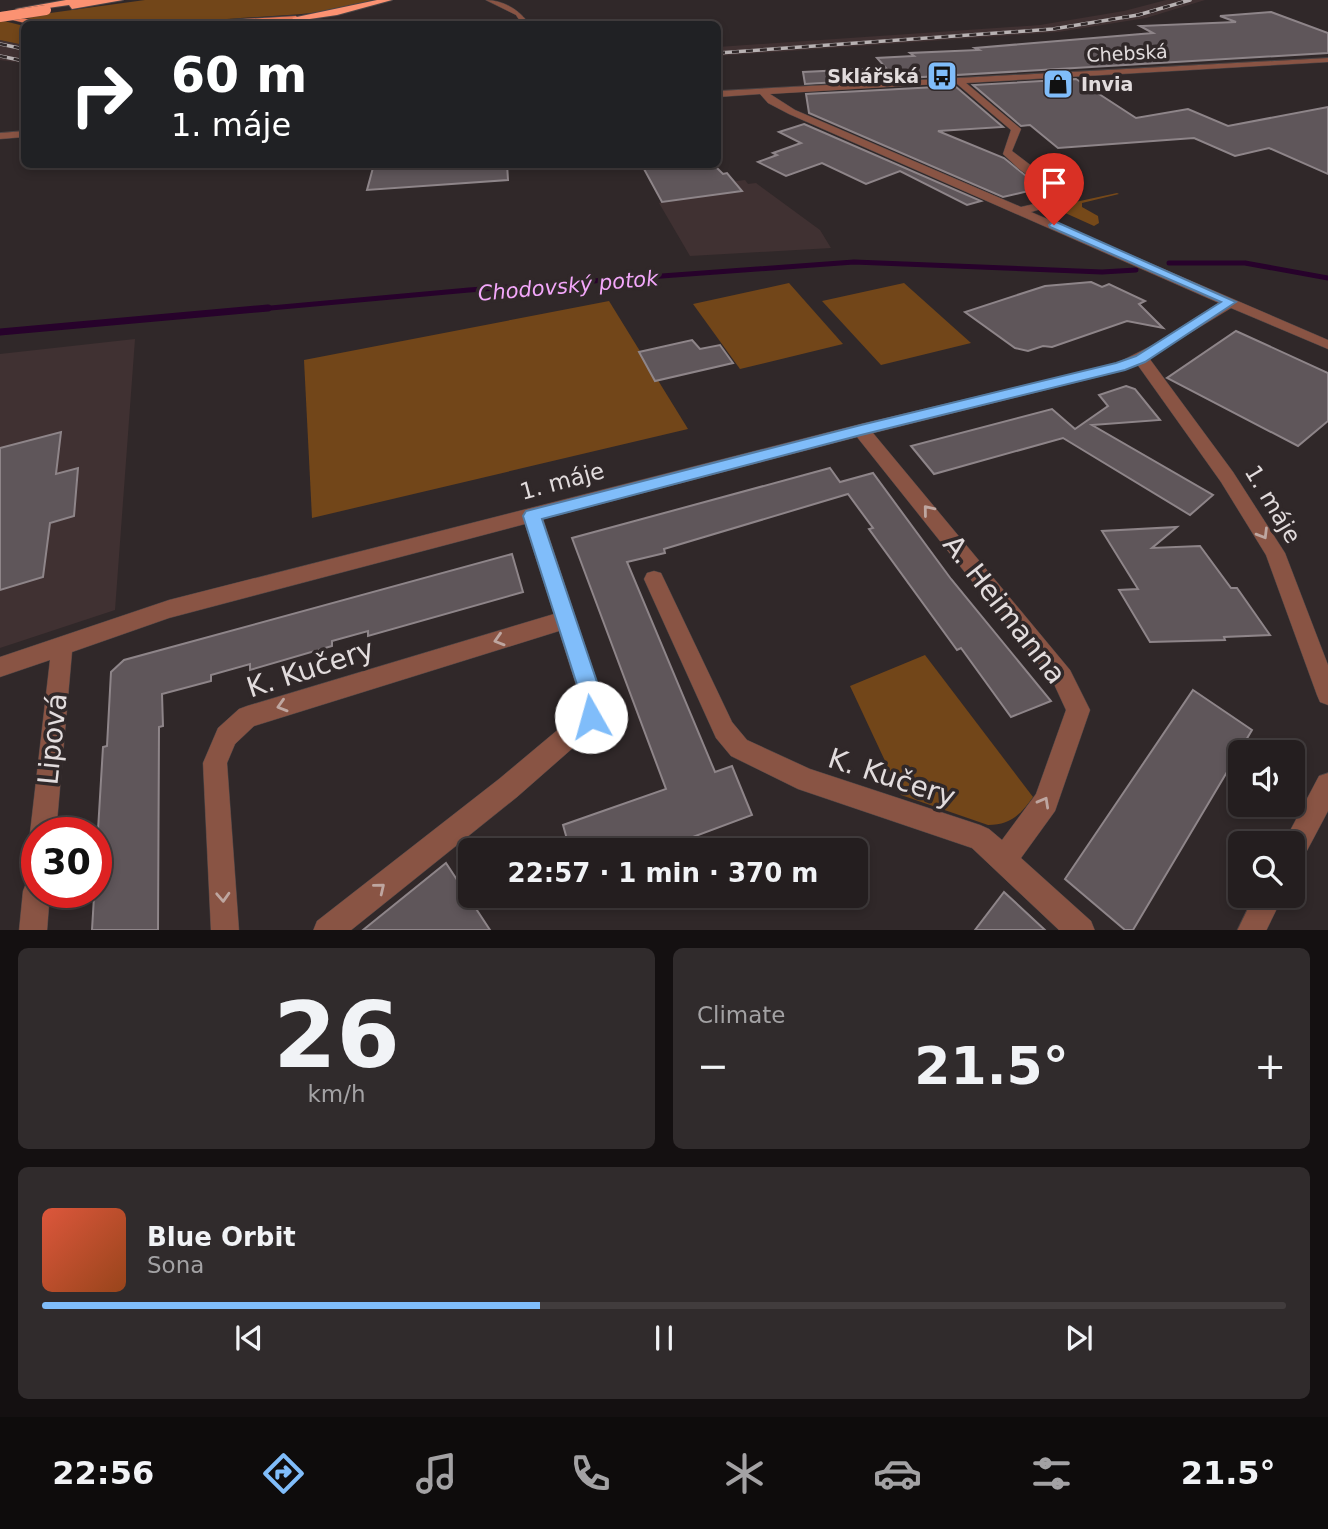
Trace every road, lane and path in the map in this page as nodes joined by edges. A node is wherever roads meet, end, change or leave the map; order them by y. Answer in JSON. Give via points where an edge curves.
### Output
{"nodes":[{"id":1,"x":84,"y":0,"type":"edge"},
{"id":2,"x":119,"y":0,"type":"edge"},
{"id":3,"x":380,"y":0,"type":"edge"},
{"id":4,"x":388,"y":0,"type":"edge"},
{"id":5,"x":489,"y":0,"type":"edge"},
{"id":6,"x":46,"y":8,"type":"junction"},
{"id":7,"x":359,"y":8,"type":"junction"},
{"id":8,"x":0,"y":15,"type":"edge"},
{"id":9,"x":296,"y":18,"type":"junction"},
{"id":10,"x":24,"y":21,"type":"edge"},
{"id":11,"x":243,"y":21,"type":"edge"},
{"id":12,"x":300,"y":21,"type":"edge"},
{"id":13,"x":523,"y":21,"type":"edge"},
{"id":14,"x":1328,"y":60,"type":"edge"},
{"id":15,"x":957,"y":80,"type":"junction"},
{"id":16,"x":783,"y":90,"type":"junction"},
{"id":17,"x":762,"y":91,"type":"junction"},
{"id":18,"x":721,"y":94,"type":"edge"},
{"id":19,"x":21,"y":134,"type":"edge"},
{"id":20,"x":0,"y":136,"type":"edge"},
{"id":21,"x":923,"y":167,"type":"junction"},
{"id":22,"x":1023,"y":210,"type":"junction"},
{"id":23,"x":1230,"y":302,"type":"junction"},
{"id":24,"x":1328,"y":345,"type":"edge"},
{"id":25,"x":1140,"y":359,"type":"junction"},
{"id":26,"x":861,"y":430,"type":"junction"},
{"id":27,"x":532,"y":516,"type":"junction"},
{"id":28,"x":654,"y":579,"type":"dead end"},
{"id":29,"x":564,"y":620,"type":"junction"},
{"id":30,"x":62,"y":645,"type":"junction"},
{"id":31,"x":0,"y":667,"type":"edge"},
{"id":32,"x":1328,"y":695,"type":"edge"},
{"id":33,"x":1328,"y":785,"type":"edge"},
{"id":34,"x":45,"y":817,"type":"edge"},
{"id":35,"x":1304,"y":831,"type":"edge"},
{"id":36,"x":1005,"y":858,"type":"junction"},
{"id":37,"x":35,"y":908,"type":"edge"},
{"id":38,"x":1263,"y":908,"type":"edge"},
{"id":39,"x":33,"y":930,"type":"edge"},
{"id":40,"x":225,"y":930,"type":"edge"},
{"id":41,"x":327,"y":930,"type":"edge"},
{"id":42,"x":1081,"y":930,"type":"edge"},
{"id":43,"x":1251,"y":930,"type":"edge"}],
"edges":[{"from":1,"to":6,"type":"highway"},
{"from":2,"to":6,"type":"highway"},
{"from":3,"to":7,"type":"highway"},
{"from":4,"to":7,"type":"highway"},
{"from":5,"to":13,"type":"street","via":[[519,14]]},
{"from":6,"to":8,"type":"highway","bridge":true},
{"from":7,"to":9,"type":"highway"},
{"from":8,"to":10,"type":"main road"},
{"from":9,"to":11,"type":"main road"},
{"from":9,"to":12,"type":"street"},
{"from":14,"to":15,"type":"street","name":"Chebská"},
{"from":15,"to":16,"type":"street","name":"Chebská"},
{"from":15,"to":22,"type":"street","via":[[1016,129],[1007,152],[1069,199]]},
{"from":16,"to":17,"type":"street","name":"Chebská"},
{"from":16,"to":21,"type":"street","via":[[799,107]]},
{"from":17,"to":18,"type":"street","name":"Chebská"},
{"from":17,"to":21,"type":"street","via":[[792,112]]},
{"from":19,"to":20,"type":"street"},
{"from":21,"to":22,"type":"street"},
{"from":22,"to":23,"type":"street"},
{"from":23,"to":24,"type":"street"},
{"from":23,"to":25,"type":"street","name":"1. máje"},
{"from":25,"to":26,"type":"street","name":"1. máje"},
{"from":25,"to":32,"type":"street","name":"1. máje","one_way":true,"via":[[1227,477],[1275,554]]},
{"from":26,"to":27,"type":"street","name":"1. máje"},
{"from":36,"to":26,"type":"street","name":"A. Heimanna","one_way":true,"via":[[1046,802],[1079,710],[1062,677]]},
{"from":27,"to":29,"type":"street"},
{"from":27,"to":30,"type":"street","name":"1. máje","via":[[169,609]]},
{"from":28,"to":36,"type":"street","name":"K. Kučery","via":[[724,730],[739,748],[807,780],[981,838]]},
{"from":29,"to":40,"type":"street","name":"K. Kučery","one_way":true,"via":[[247,717],[226,736],[215,763]]},
{"from":41,"to":29,"type":"street","one_way":true,"via":[[591,717],[589,691]]},
{"from":30,"to":31,"type":"street","name":"1. máje"},
{"from":30,"to":34,"type":"street","name":"Lipová"},
{"from":33,"to":35,"type":"street"},
{"from":36,"to":42,"type":"street"},
{"from":37,"to":39,"type":"street"},
{"from":38,"to":43,"type":"street"}]}
